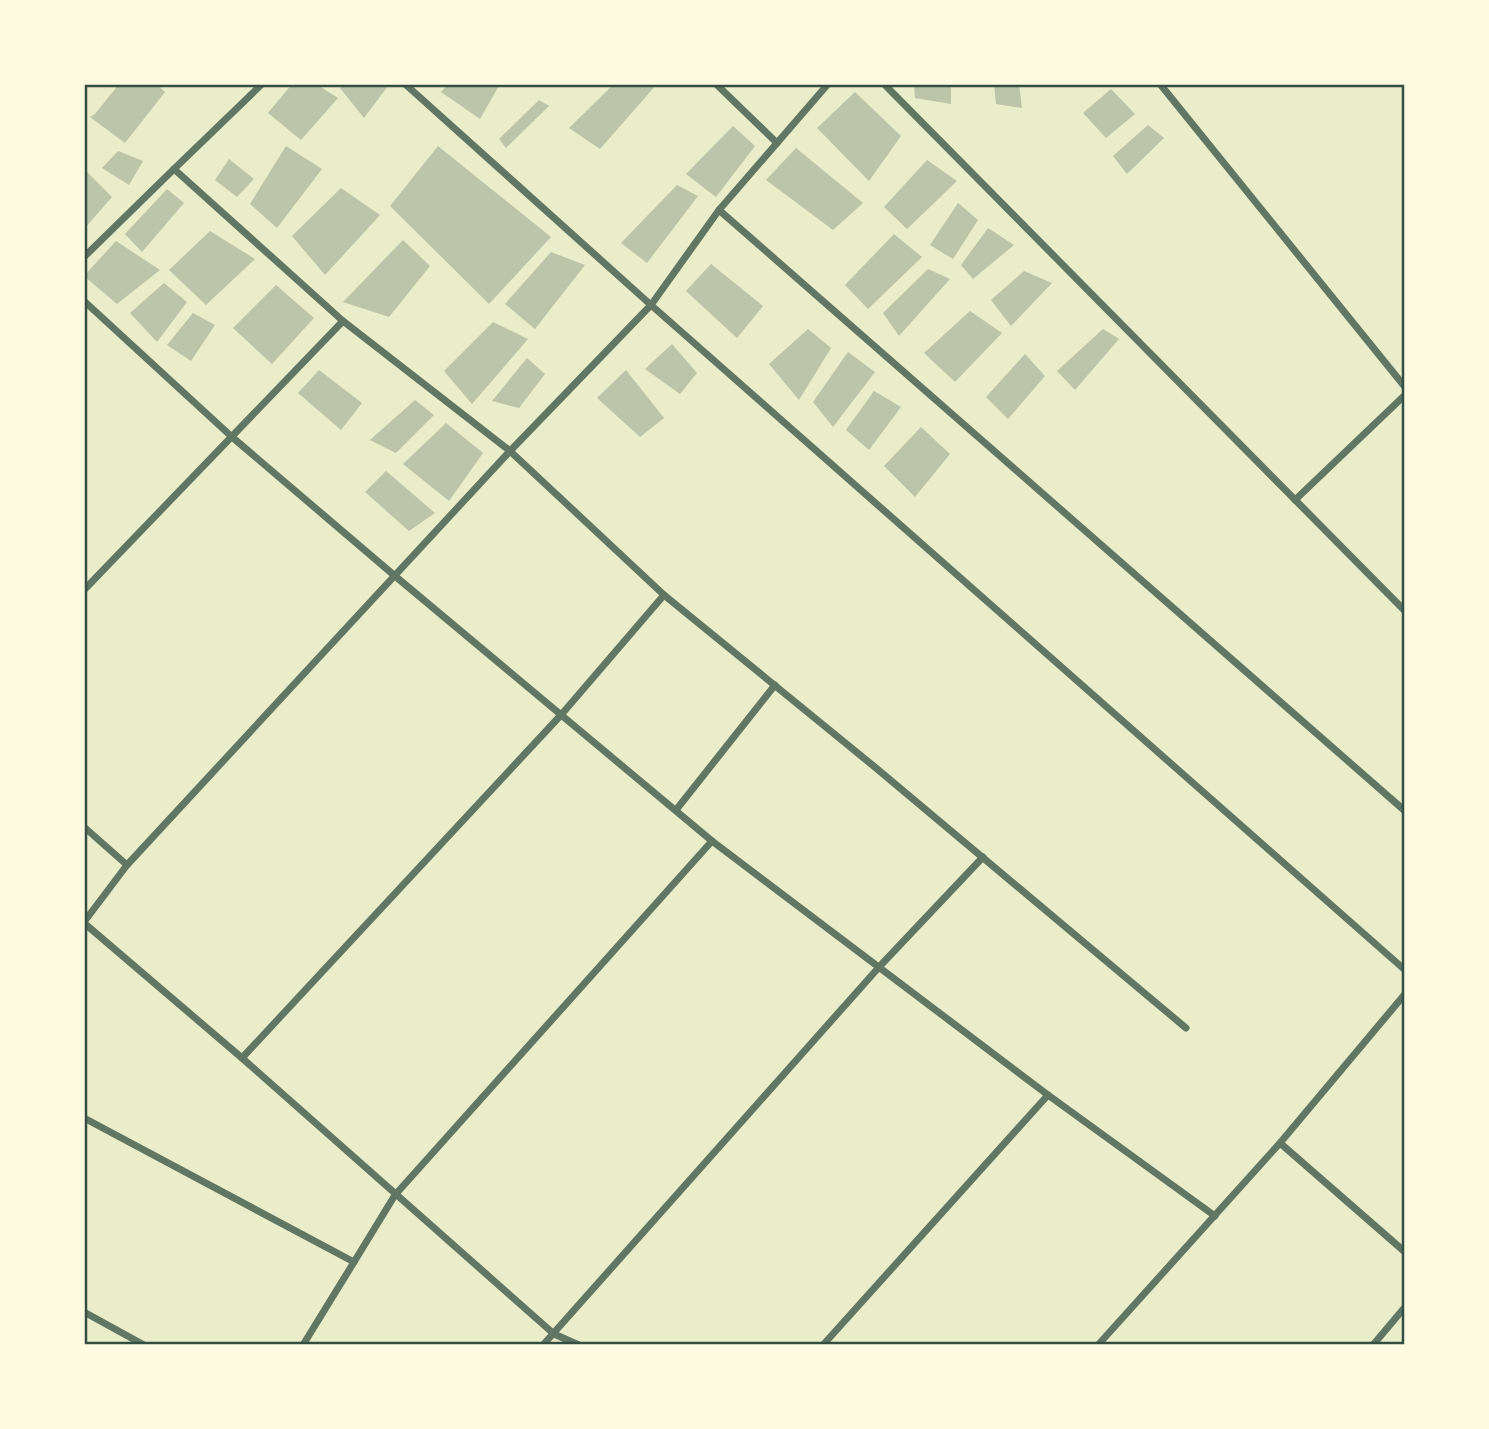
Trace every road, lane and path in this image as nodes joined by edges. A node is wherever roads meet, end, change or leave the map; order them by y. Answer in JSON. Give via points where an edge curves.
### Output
{"nodes":[{"id":1,"x":262,"y":84,"type":"edge"},
{"id":2,"x":405,"y":84,"type":"edge"},
{"id":3,"x":716,"y":84,"type":"edge"},
{"id":4,"x":828,"y":84,"type":"edge"},
{"id":5,"x":884,"y":84,"type":"edge"},
{"id":6,"x":1160,"y":84,"type":"edge"},
{"id":7,"x":777,"y":143,"type":"junction"},
{"id":8,"x":174,"y":169,"type":"junction"},
{"id":9,"x":719,"y":209,"type":"junction"},
{"id":10,"x":84,"y":257,"type":"edge"},
{"id":11,"x":84,"y":301,"type":"edge"},
{"id":12,"x":651,"y":305,"type":"junction"},
{"id":13,"x":342,"y":321,"type":"junction"},
{"id":14,"x":1405,"y":387,"type":"edge"},
{"id":15,"x":1405,"y":395,"type":"edge"},
{"id":16,"x":232,"y":436,"type":"junction"},
{"id":17,"x":510,"y":451,"type":"junction"},
{"id":18,"x":1294,"y":500,"type":"junction"},
{"id":19,"x":395,"y":576,"type":"junction"},
{"id":20,"x":84,"y":590,"type":"edge"},
{"id":21,"x":664,"y":595,"type":"junction"},
{"id":22,"x":1405,"y":611,"type":"edge"},
{"id":23,"x":775,"y":685,"type":"junction"},
{"id":24,"x":561,"y":715,"type":"junction"},
{"id":25,"x":676,"y":810,"type":"junction"},
{"id":26,"x":1405,"y":811,"type":"edge"},
{"id":27,"x":84,"y":827,"type":"edge"},
{"id":28,"x":712,"y":841,"type":"junction"},
{"id":29,"x":983,"y":857,"type":"junction"},
{"id":30,"x":127,"y":865,"type":"junction"},
{"id":31,"x":84,"y":922,"type":"edge"},
{"id":32,"x":880,"y":966,"type":"junction"},
{"id":33,"x":1405,"y":970,"type":"edge"},
{"id":34,"x":1405,"y":993,"type":"edge"},
{"id":35,"x":1186,"y":1028,"type":"dead end"},
{"id":36,"x":242,"y":1058,"type":"junction"},
{"id":37,"x":1048,"y":1094,"type":"junction"},
{"id":38,"x":84,"y":1118,"type":"edge"},
{"id":39,"x":1280,"y":1143,"type":"junction"},
{"id":40,"x":395,"y":1195,"type":"junction"},
{"id":41,"x":1215,"y":1216,"type":"junction"},
{"id":42,"x":1405,"y":1252,"type":"edge"},
{"id":43,"x":355,"y":1262,"type":"junction"},
{"id":44,"x":1405,"y":1307,"type":"edge"},
{"id":45,"x":84,"y":1312,"type":"edge"},
{"id":46,"x":554,"y":1334,"type":"junction"},
{"id":47,"x":144,"y":1345,"type":"edge"},
{"id":48,"x":303,"y":1345,"type":"edge"},
{"id":49,"x":543,"y":1345,"type":"edge"},
{"id":50,"x":579,"y":1345,"type":"edge"},
{"id":51,"x":823,"y":1345,"type":"edge"},
{"id":52,"x":1098,"y":1345,"type":"edge"},
{"id":53,"x":1373,"y":1345,"type":"edge"}],
"edges":[{"from":1,"to":8,"type":"street"},
{"from":2,"to":12,"type":"street"},
{"from":3,"to":7,"type":"street"},
{"from":4,"to":7,"type":"street"},
{"from":5,"to":18,"type":"street"},
{"from":6,"to":14,"type":"street"},
{"from":7,"to":9,"type":"street"},
{"from":8,"to":10,"type":"street"},
{"from":8,"to":13,"type":"street"},
{"from":9,"to":12,"type":"street"},
{"from":9,"to":26,"type":"street"},
{"from":11,"to":16,"type":"street"},
{"from":12,"to":17,"type":"street"},
{"from":12,"to":33,"type":"street"},
{"from":13,"to":16,"type":"street"},
{"from":13,"to":17,"type":"street"},
{"from":15,"to":18,"type":"street"},
{"from":16,"to":19,"type":"street"},
{"from":16,"to":20,"type":"street"},
{"from":17,"to":19,"type":"street"},
{"from":17,"to":21,"type":"street"},
{"from":18,"to":22,"type":"street"},
{"from":19,"to":24,"type":"street"},
{"from":19,"to":30,"type":"street"},
{"from":21,"to":23,"type":"street"},
{"from":21,"to":24,"type":"street"},
{"from":23,"to":25,"type":"street"},
{"from":23,"to":29,"type":"street"},
{"from":24,"to":25,"type":"street"},
{"from":24,"to":36,"type":"street"},
{"from":25,"to":28,"type":"street"},
{"from":27,"to":30,"type":"street"},
{"from":28,"to":32,"type":"street"},
{"from":28,"to":40,"type":"street"},
{"from":29,"to":32,"type":"street"},
{"from":29,"to":35,"type":"street"},
{"from":30,"to":31,"type":"street"},
{"from":31,"to":36,"type":"street"},
{"from":32,"to":37,"type":"street"},
{"from":32,"to":46,"type":"street"},
{"from":34,"to":39,"type":"street"},
{"from":36,"to":40,"type":"street"},
{"from":37,"to":41,"type":"street"},
{"from":37,"to":51,"type":"street"},
{"from":38,"to":43,"type":"street"},
{"from":39,"to":41,"type":"street"},
{"from":39,"to":42,"type":"street"},
{"from":40,"to":43,"type":"street"},
{"from":40,"to":46,"type":"street"},
{"from":41,"to":52,"type":"street"},
{"from":43,"to":48,"type":"street"},
{"from":44,"to":53,"type":"street"},
{"from":45,"to":47,"type":"street"},
{"from":46,"to":49,"type":"street"},
{"from":46,"to":50,"type":"street"}]}
